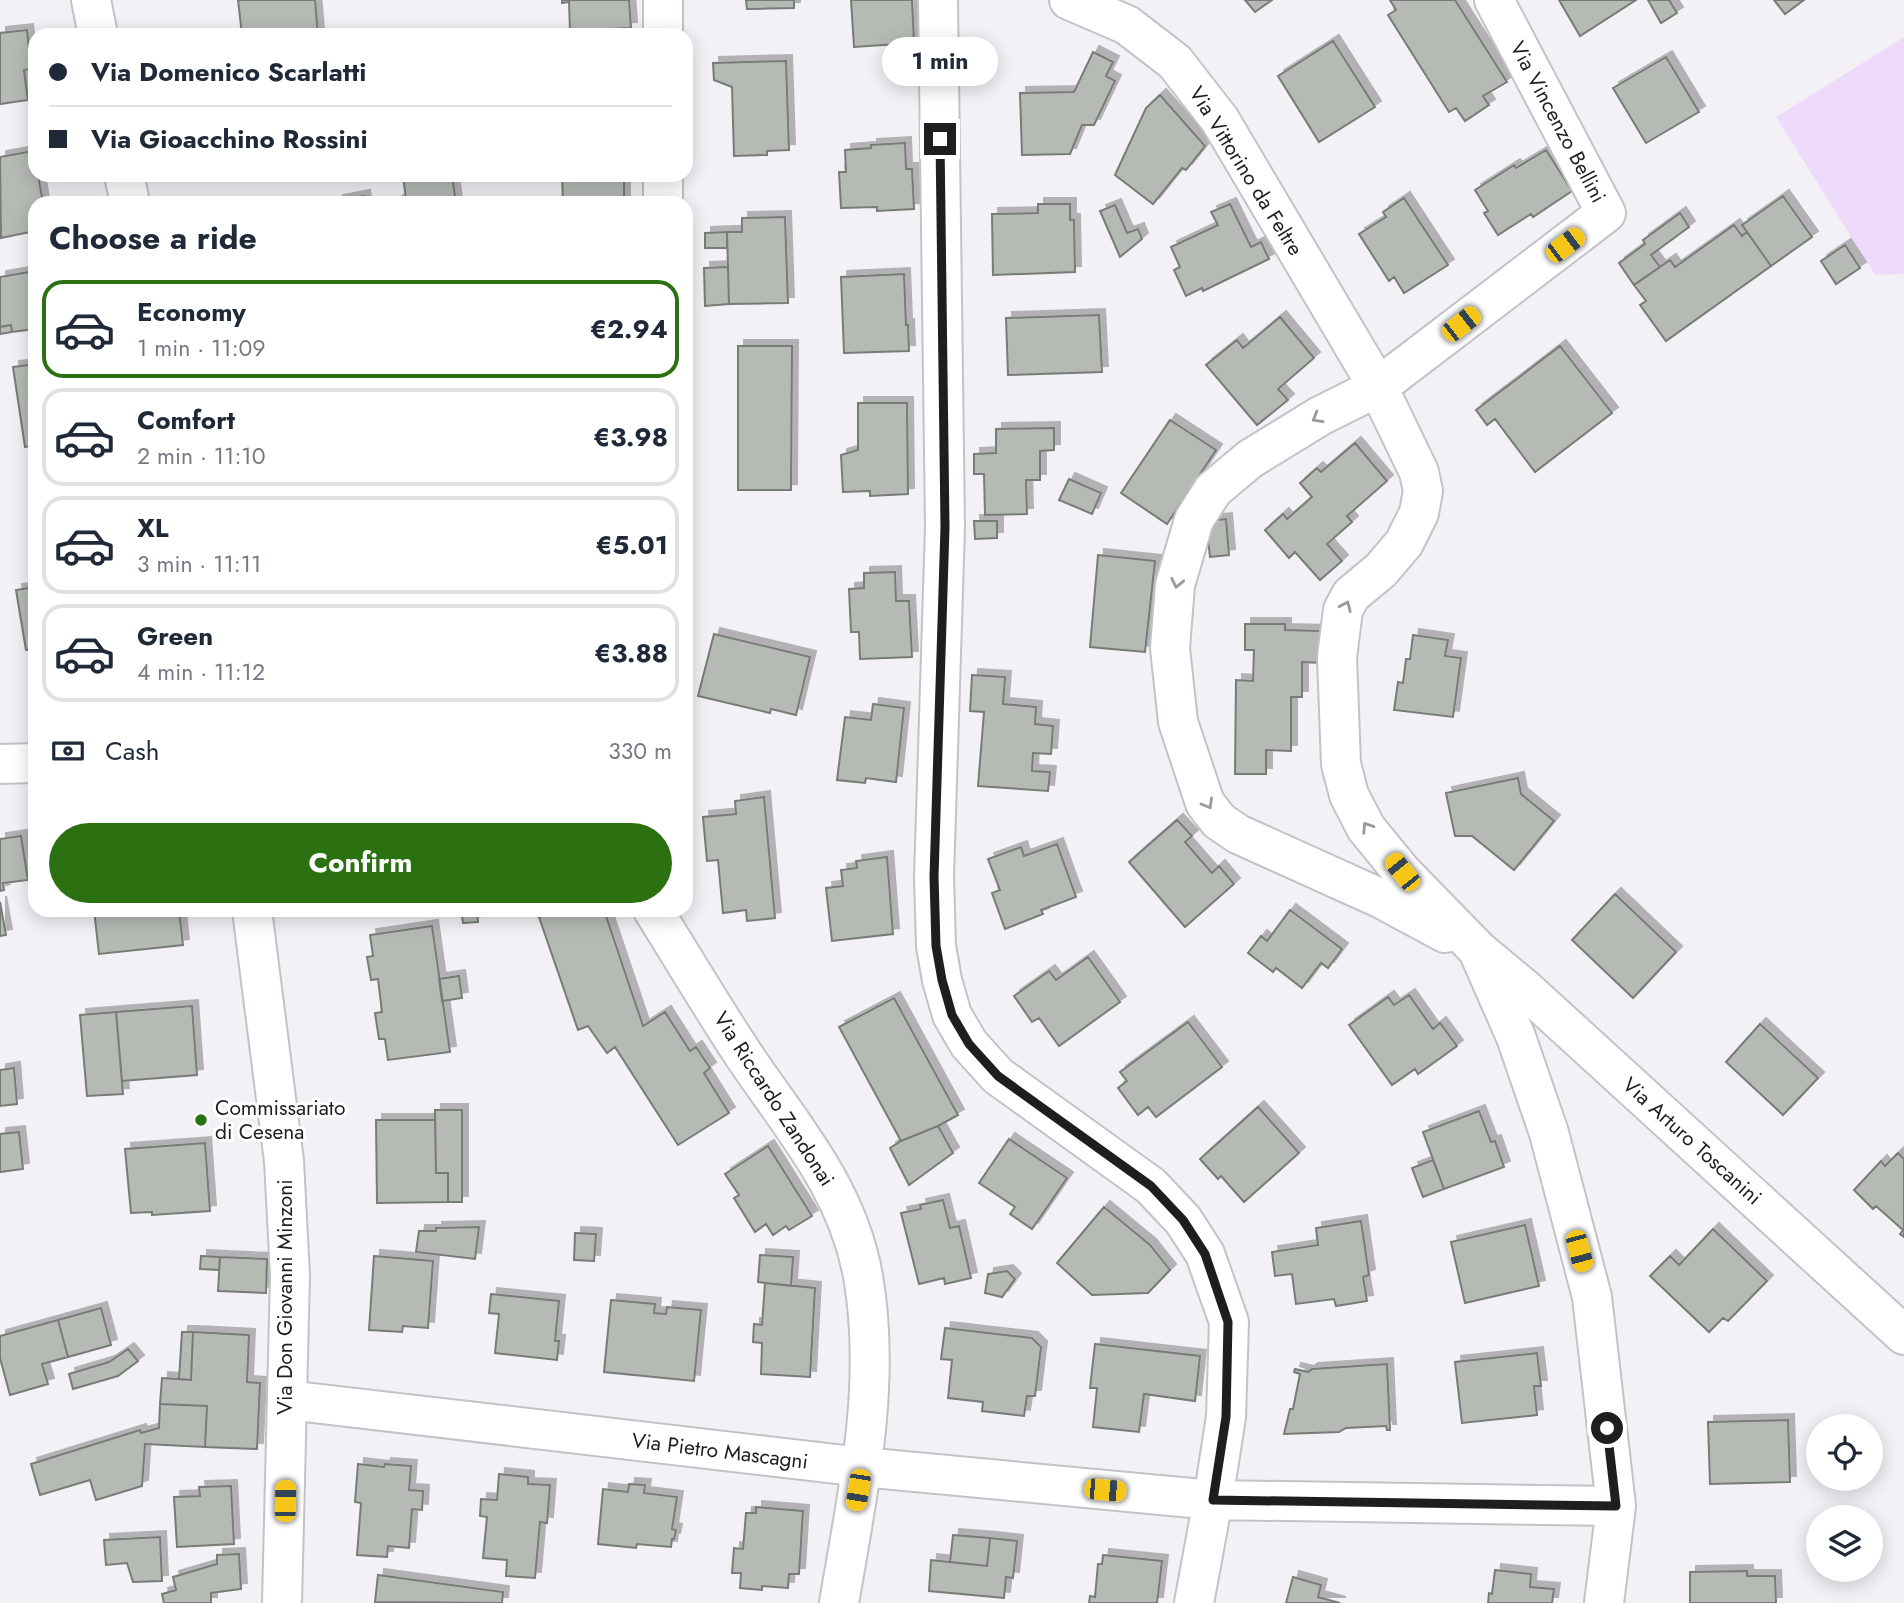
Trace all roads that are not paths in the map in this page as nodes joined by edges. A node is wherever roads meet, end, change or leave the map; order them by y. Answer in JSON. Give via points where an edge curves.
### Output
{"nodes":[{"id":1,"x":91,"y":0,"type":"edge"},
{"id":2,"x":663,"y":0,"type":"edge"},
{"id":3,"x":938,"y":0,"type":"edge"},
{"id":4,"x":1069,"y":0,"type":"edge"},
{"id":5,"x":1494,"y":0,"type":"edge"},
{"id":6,"x":1134,"y":12,"type":"edge"},
{"id":7,"x":97,"y":28,"type":"edge"},
{"id":8,"x":663,"y":28,"type":"edge"},
{"id":9,"x":1378,"y":387,"type":"junction"},
{"id":10,"x":28,"y":763,"type":"edge"},
{"id":11,"x":0,"y":764,"type":"edge"},
{"id":12,"x":252,"y":917,"type":"edge"},
{"id":13,"x":657,"y":917,"type":"edge"},
{"id":14,"x":1478,"y":950,"type":"junction"},
{"id":15,"x":1904,"y":1335,"type":"edge"},
{"id":16,"x":287,"y":1400,"type":"junction"},
{"id":17,"x":862,"y":1467,"type":"junction"},
{"id":18,"x":1213,"y":1500,"type":"junction"},
{"id":19,"x":1616,"y":1506,"type":"junction"},
{"id":20,"x":282,"y":1603,"type":"edge"},
{"id":21,"x":839,"y":1603,"type":"edge"},
{"id":22,"x":1194,"y":1603,"type":"edge"},
{"id":23,"x":1604,"y":1603,"type":"edge"}],
"edges":[{"from":1,"to":7,"type":"street"},
{"from":2,"to":8,"type":"street"},
{"from":3,"to":18,"type":"street","via":[[945,527],[934,877],[942,980],[952,1015],[969,1044],[998,1076],[1151,1186],[1183,1220],[1205,1254],[1228,1322],[1226,1417]]},
{"from":4,"to":6,"type":"street","name":"Via Vittorino da Feltre"},
{"from":5,"to":9,"type":"street","name":"Via Vincenzo Bellini","via":[[1606,213]]},
{"from":6,"to":9,"type":"street","name":"Via Vittorino da Feltre","via":[[1220,120]]},
{"from":14,"to":9,"type":"street","name":"Via Vittorino da Feltre","one_way":true,"via":[[1366,828],[1349,795],[1342,764],[1337,657],[1343,610],[1351,595],[1404,543],[1419,513],[1423,491],[1419,472]]},
{"from":9,"to":14,"type":"street","one_way":true,"via":[[1250,459],[1213,490],[1194,520],[1175,585],[1173,610],[1170,649],[1178,722],[1205,803],[1219,821]]},
{"from":10,"to":11,"type":"street"},
{"from":12,"to":16,"type":"street","name":"Via Don Giovanni Minzoni","via":[[284,1161],[289,1275]]},
{"from":13,"to":17,"type":"street","name":"Via Riccardo Zandonai","via":[[743,1054],[814,1154],[850,1228],[869,1318]]},
{"from":14,"to":15,"type":"street","name":"Via Arturo Toscanini"},
{"from":14,"to":19,"type":"street","via":[[1516,1037],[1549,1133],[1591,1297]]},
{"from":16,"to":17,"type":"street","name":"Via Pietro Mascagni"},
{"from":16,"to":20,"type":"street","name":"Via Don Giovanni Minzoni"},
{"from":17,"to":18,"type":"street","name":"Via Pietro Mascagni"},
{"from":17,"to":21,"type":"street","name":"Via Riccardo Zandonai"},
{"from":18,"to":19,"type":"street","name":"Via Pietro Mascagni"},
{"from":18,"to":22,"type":"street"},
{"from":19,"to":23,"type":"street"}]}
